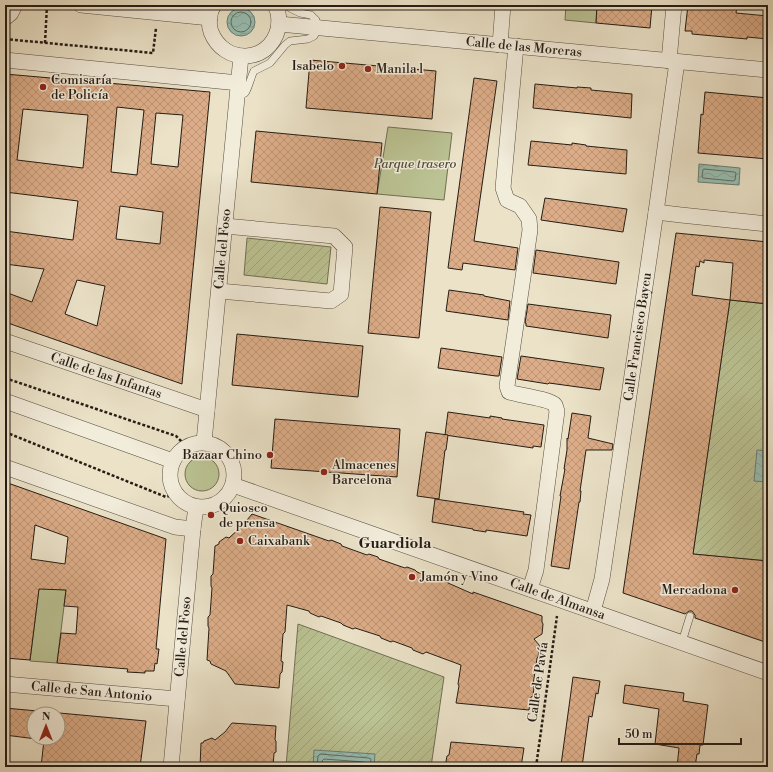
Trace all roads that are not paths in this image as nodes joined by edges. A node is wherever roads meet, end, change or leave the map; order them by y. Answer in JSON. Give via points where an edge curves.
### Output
{"nodes":[{"id":1,"x":15,"y":5,"type":"edge"},
{"id":2,"x":81,"y":5,"type":"edge"},
{"id":3,"x":275,"y":5,"type":"edge"},
{"id":4,"x":289,"y":5,"type":"edge"},
{"id":5,"x":503,"y":5,"type":"edge"},
{"id":6,"x":674,"y":5,"type":"edge"},
{"id":7,"x":212,"y":11,"type":"edge"},
{"id":8,"x":5,"y":18,"type":"edge"},
{"id":9,"x":279,"y":24,"type":"junction"},
{"id":10,"x":318,"y":28,"type":"junction"},
{"id":11,"x":500,"y":45,"type":"junction"},
{"id":12,"x":516,"y":46,"type":"junction"},
{"id":13,"x":241,"y":56,"type":"junction"},
{"id":14,"x":5,"y":60,"type":"edge"},
{"id":15,"x":673,"y":61,"type":"junction"},
{"id":16,"x":768,"y":70,"type":"edge"},
{"id":17,"x":239,"y":89,"type":"junction"},
{"id":18,"x":656,"y":212,"type":"junction"},
{"id":19,"x":768,"y":224,"type":"edge"},
{"id":20,"x":225,"y":226,"type":"junction"},
{"id":21,"x":219,"y":291,"type":"junction"},
{"id":22,"x":5,"y":341,"type":"edge"},
{"id":23,"x":5,"y":401,"type":"edge"},
{"id":24,"x":207,"y":410,"type":"junction"},
{"id":25,"x":204,"y":442,"type":"junction"},
{"id":26,"x":173,"y":461,"type":"junction"},
{"id":27,"x":5,"y":467,"type":"edge"},
{"id":28,"x":233,"y":485,"type":"junction"},
{"id":29,"x":196,"y":507,"type":"junction"},
{"id":30,"x":193,"y":529,"type":"junction"},
{"id":31,"x":530,"y":589,"type":"junction"},
{"id":32,"x":593,"y":611,"type":"junction"},
{"id":33,"x":690,"y":616,"type":"dead end"},
{"id":34,"x":682,"y":642,"type":"junction"},
{"id":35,"x":768,"y":673,"type":"edge"},
{"id":36,"x":5,"y":684,"type":"edge"},
{"id":37,"x":177,"y":699,"type":"junction"},
{"id":38,"x":171,"y":767,"type":"edge"}],
"edges":[{"from":1,"to":8,"type":"street"},
{"from":2,"to":7,"type":"street","via":[[157,12]]},
{"from":3,"to":9,"type":"street"},
{"from":4,"to":10,"type":"lane","via":[[300,13],[312,15]]},
{"from":5,"to":11,"type":"street"},
{"from":6,"to":15,"type":"street","name":"Calle Francisco Bayeu"},
{"from":7,"to":13,"type":"street","via":[[210,28],[214,38],[220,47]]},
{"from":9,"to":10,"type":"street","name":"Calle de las Moreras"},
{"from":9,"to":13,"type":"street","via":[[270,45],[261,52]]},
{"from":10,"to":11,"type":"street","name":"Calle de las Moreras"},
{"from":10,"to":17,"type":"lane","via":[[314,36],[308,39],[290,41],[270,63],[254,70],[245,93]]},
{"from":11,"to":12,"type":"street","name":"Calle de las Moreras"},
{"from":12,"to":15,"type":"street","name":"Calle de las Moreras"},
{"from":12,"to":31,"type":"street","via":[[503,188],[507,200],[520,206],[529,219],[530,230],[507,386],[509,392],[517,395],[549,401],[555,405],[557,411],[536,570]]},
{"from":13,"to":17,"type":"street","name":"Calle del Foso"},
{"from":14,"to":17,"type":"street"},
{"from":15,"to":16,"type":"street","name":"Calle de las Moreras"},
{"from":15,"to":18,"type":"street","name":"Calle Francisco Bayeu"},
{"from":17,"to":20,"type":"street","name":"Calle del Foso"},
{"from":18,"to":19,"type":"street"},
{"from":18,"to":32,"type":"street","name":"Calle Francisco Bayeu","via":[[602,579]]},
{"from":20,"to":21,"type":"street","name":"Calle del Foso"},
{"from":20,"to":21,"type":"street","via":[[334,236],[345,246],[341,294],[331,301]]},
{"from":21,"to":24,"type":"street","name":"Calle del Foso"},
{"from":22,"to":24,"type":"street","name":"Calle de las Infantas"},
{"from":23,"to":26,"type":"street"},
{"from":24,"to":25,"type":"street","name":"Calle del Foso"},
{"from":25,"to":26,"type":"street","via":[[186,446],[178,452]]},
{"from":25,"to":28,"type":"street","via":[[214,444],[229,456],[234,465]]},
{"from":26,"to":29,"type":"street","via":[[170,469],[172,486],[185,502]]},
{"from":27,"to":30,"type":"street","via":[[175,527]]},
{"from":28,"to":29,"type":"street","via":[[223,500],[215,505]]},
{"from":28,"to":31,"type":"street","name":"Calle de Almansa"},
{"from":29,"to":30,"type":"street","name":"Calle del Foso"},
{"from":30,"to":37,"type":"street","name":"Calle del Foso"},
{"from":31,"to":32,"type":"street","name":"Calle de Almansa"},
{"from":32,"to":34,"type":"street","name":"Calle de Almansa"},
{"from":33,"to":34,"type":"lane"},
{"from":34,"to":35,"type":"street","name":"Calle de Almansa"},
{"from":36,"to":37,"type":"street","name":"Calle de San Antonio"},
{"from":37,"to":38,"type":"street","name":"Calle del Foso"}]}
